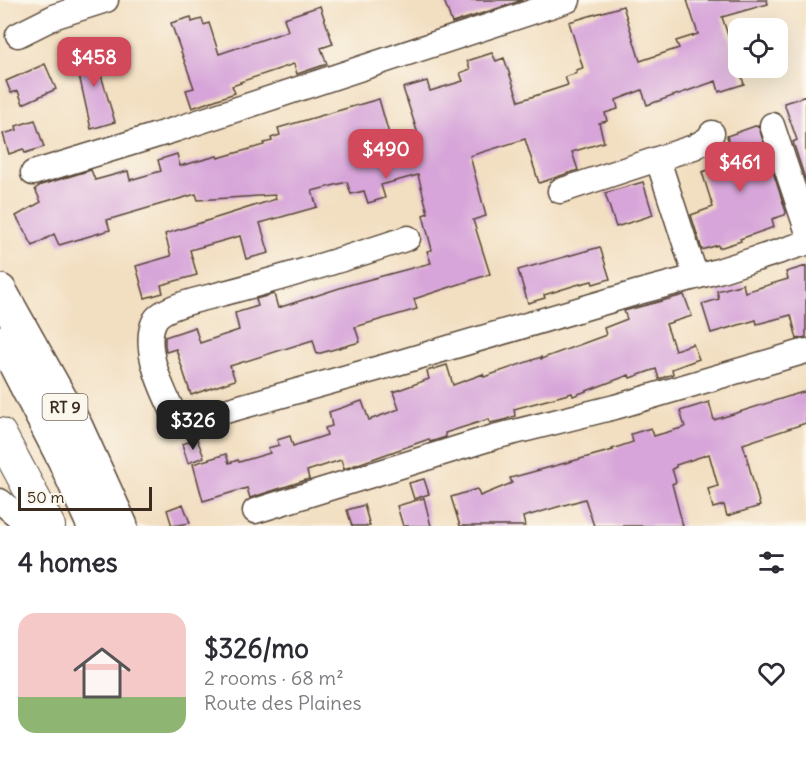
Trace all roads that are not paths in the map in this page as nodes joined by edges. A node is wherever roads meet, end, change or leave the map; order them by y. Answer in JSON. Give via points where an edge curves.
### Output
{"nodes":[{"id":1,"x":106,"y":0,"type":"edge"},
{"id":2,"x":568,"y":0,"type":"edge"},
{"id":3,"x":18,"y":35,"type":"dead end"},
{"id":4,"x":772,"y":125,"type":"dead end"},
{"id":5,"x":712,"y":133,"type":"dead end"},
{"id":6,"x":658,"y":160,"type":"junction"},
{"id":7,"x":33,"y":173,"type":"dead end"},
{"id":8,"x":560,"y":192,"type":"dead end"},
{"id":9,"x":806,"y":227,"type":"edge"},
{"id":10,"x":408,"y":238,"type":"dead end"},
{"id":11,"x":806,"y":243,"type":"edge"},
{"id":12,"x":696,"y":277,"type":"junction"},
{"id":13,"x":0,"y":291,"type":"edge"},
{"id":14,"x":0,"y":335,"type":"edge"},
{"id":15,"x":806,"y":351,"type":"edge"},
{"id":16,"x":0,"y":434,"type":"edge"},
{"id":17,"x":0,"y":501,"type":"edge"},
{"id":18,"x":255,"y":511,"type":"dead end"},
{"id":19,"x":30,"y":526,"type":"edge"},
{"id":20,"x":49,"y":526,"type":"edge"},
{"id":21,"x":94,"y":526,"type":"edge"},
{"id":22,"x":121,"y":526,"type":"edge"}],
"edges":[{"from":1,"to":3,"type":"street","via":[[56,16]]},
{"from":2,"to":7,"type":"street"},
{"from":4,"to":9,"type":"street"},
{"from":5,"to":6,"type":"street","via":[[694,147]]},
{"from":6,"to":8,"type":"street"},
{"from":6,"to":12,"type":"street"},
{"from":10,"to":12,"type":"street","via":[[162,313],[151,331],[151,351],[163,393],[178,424]]},
{"from":11,"to":12,"type":"street"},
{"from":13,"to":22,"type":"highway","number":"RT 9","via":[[76,427]]},
{"from":14,"to":21,"type":"highway","number":"RT 9"},
{"from":15,"to":18,"type":"street","via":[[615,407],[495,437]]},
{"from":16,"to":20,"type":"main road"},
{"from":17,"to":19,"type":"street"}]}
